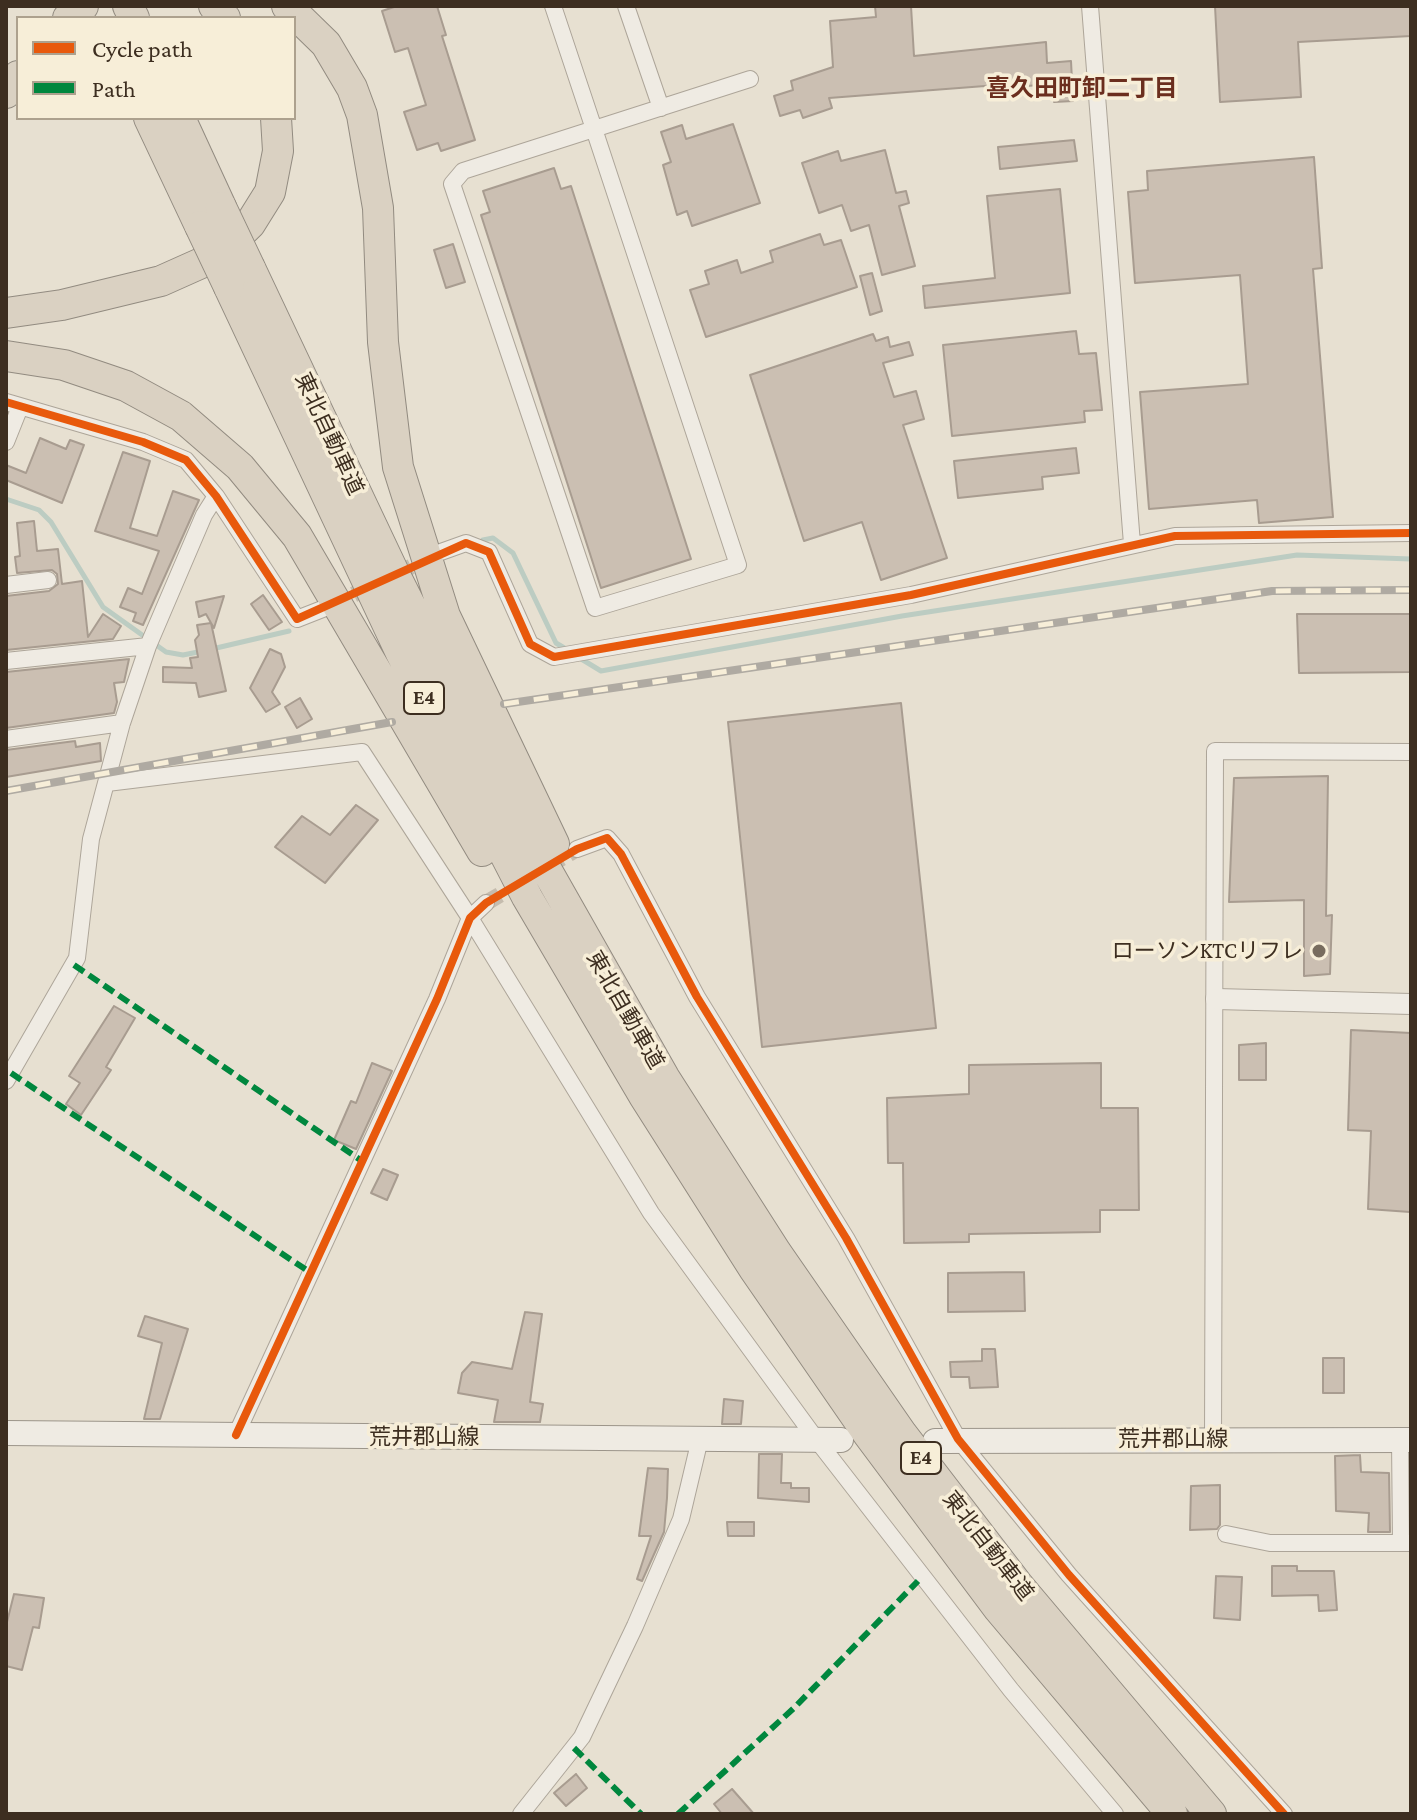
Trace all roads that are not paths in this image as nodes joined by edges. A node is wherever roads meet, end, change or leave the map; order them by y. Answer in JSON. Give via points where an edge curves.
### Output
{"nodes":[{"id":1,"x":287,"y":6,"type":"edge"},
{"id":2,"x":553,"y":6,"type":"edge"},
{"id":3,"x":626,"y":6,"type":"edge"},
{"id":4,"x":1090,"y":6,"type":"edge"},
{"id":5,"x":750,"y":79,"type":"dead end"},
{"id":6,"x":661,"y":108,"type":"junction"},
{"id":7,"x":150,"y":120,"type":"edge"},
{"id":8,"x":181,"y":120,"type":"edge"},
{"id":9,"x":276,"y":120,"type":"edge"},
{"id":10,"x":594,"y":129,"type":"junction"},
{"id":11,"x":210,"y":217,"type":"junction"},
{"id":12,"x":6,"y":313,"type":"edge"},
{"id":13,"x":6,"y":356,"type":"edge"},
{"id":14,"x":13,"y":404,"type":"edge"},
{"id":15,"x":6,"y":442,"type":"edge"},
{"id":16,"x":216,"y":496,"type":"junction"},
{"id":17,"x":1411,"y":533,"type":"edge"},
{"id":18,"x":1132,"y":544,"type":"junction"},
{"id":19,"x":438,"y":553,"type":"tunnel mouth"},
{"id":20,"x":48,"y":580,"type":"dead end"},
{"id":21,"x":6,"y":585,"type":"edge"},
{"id":22,"x":325,"y":608,"type":"tunnel mouth"},
{"id":23,"x":148,"y":646,"type":"junction"},
{"id":24,"x":6,"y":661,"type":"edge"},
{"id":25,"x":122,"y":723,"type":"junction"},
{"id":26,"x":6,"y":739,"type":"edge"},
{"id":27,"x":1411,"y":752,"type":"edge"},
{"id":28,"x":107,"y":783,"type":"junction"},
{"id":29,"x":577,"y":849,"type":"tunnel mouth"},
{"id":30,"x":486,"y":903,"type":"tunnel mouth"},
{"id":31,"x":470,"y":918,"type":"junction"},
{"id":32,"x":1216,"y":999,"type":"junction"},
{"id":33,"x":1411,"y":1004,"type":"edge"},
{"id":34,"x":6,"y":1081,"type":"edge"},
{"id":35,"x":654,"y":1086,"type":"junction"},
{"id":36,"x":6,"y":1433,"type":"edge"},
{"id":37,"x":236,"y":1435,"type":"junction"},
{"id":38,"x":700,"y":1439,"type":"junction"},
{"id":39,"x":816,"y":1439,"type":"junction"},
{"id":40,"x":1213,"y":1439,"type":"junction"},
{"id":41,"x":841,"y":1440,"type":"dead end"},
{"id":42,"x":947,"y":1440,"type":"junction"},
{"id":43,"x":1405,"y":1440,"type":"edge"},
{"id":44,"x":1226,"y":1534,"type":"dead end"},
{"id":45,"x":1406,"y":1543,"type":"edge"},
{"id":46,"x":521,"y":1814,"type":"edge"},
{"id":47,"x":1115,"y":1814,"type":"edge"},
{"id":48,"x":1172,"y":1814,"type":"edge"},
{"id":49,"x":1211,"y":1814,"type":"edge"},
{"id":50,"x":1284,"y":1814,"type":"edge"}],
"edges":[{"from":1,"to":35,"type":"highway","via":[[311,26],[341,66],[369,140],[391,430],[426,563],[445,616],[534,804],[623,972]]},
{"from":2,"to":10,"type":"street"},
{"from":3,"to":6,"type":"street"},
{"from":4,"to":18,"type":"street"},
{"from":5,"to":6,"type":"street"},
{"from":6,"to":10,"type":"street"},
{"from":7,"to":11,"type":"highway","name":"東北自動車道","number":"E4"},
{"from":8,"to":11,"type":"highway","name":"東北自動車道","number":"E4"},
{"from":9,"to":12,"type":"highway","via":[[278,151],[270,192],[250,224],[217,256],[161,281]]},
{"from":10,"to":10,"type":"street","via":[[463,171],[452,184],[595,608],[738,565]]},
{"from":11,"to":35,"type":"highway","name":"東北自動車道","number":"E4","bridge":true,"via":[[415,681],[527,897]]},
{"from":13,"to":35,"type":"highway","via":[[96,374],[151,398],[213,441],[267,497],[297,536],[576,1004]]},
{"from":14,"to":15,"type":"street"},
{"from":14,"to":16,"type":"street","via":[[169,451],[186,460]]},
{"from":16,"to":22,"type":"street","via":[[297,619]]},
{"from":16,"to":23,"type":"street"},
{"from":17,"to":18,"type":"street","via":[[1175,536]]},
{"from":18,"to":19,"type":"street","via":[[911,595],[554,657],[530,644],[489,552],[466,543]]},
{"from":20,"to":21,"type":"street"},
{"from":23,"to":24,"type":"street"},
{"from":23,"to":25,"type":"street"},
{"from":25,"to":26,"type":"street"},
{"from":25,"to":28,"type":"street"},
{"from":27,"to":32,"type":"street","via":[[1215,751]]},
{"from":28,"to":31,"type":"street","via":[[362,752]]},
{"from":28,"to":34,"type":"street","via":[[91,839],[77,958]]},
{"from":29,"to":42,"type":"street","via":[[607,838],[621,854],[697,997],[846,1238]]},
{"from":30,"to":31,"type":"street"},
{"from":31,"to":37,"type":"street"},
{"from":31,"to":39,"type":"street","via":[[651,1213]]},
{"from":32,"to":33,"type":"street"},
{"from":32,"to":40,"type":"street"},
{"from":35,"to":48,"type":"highway","name":"東北自動車道","number":"E4","via":[[754,1269],[868,1434],[998,1608]]},
{"from":35,"to":49,"type":"highway","name":"東北自動車道","number":"E4","via":[[902,1434],[1018,1585]]},
{"from":36,"to":37,"type":"main road","name":"荒井郡山線"},
{"from":37,"to":38,"type":"main road","name":"荒井郡山線"},
{"from":38,"to":39,"type":"main road","name":"荒井郡山線"},
{"from":38,"to":46,"type":"street","via":[[681,1519],[635,1626],[582,1737]]},
{"from":39,"to":41,"type":"main road","name":"荒井郡山線"},
{"from":39,"to":47,"type":"street","via":[[1011,1690]]},
{"from":40,"to":42,"type":"main road","name":"荒井郡山線"},
{"from":40,"to":43,"type":"main road","name":"荒井郡山線"},
{"from":42,"to":50,"type":"street"},
{"from":43,"to":45,"type":"street"},
{"from":44,"to":45,"type":"street","via":[[1270,1543]]}]}
